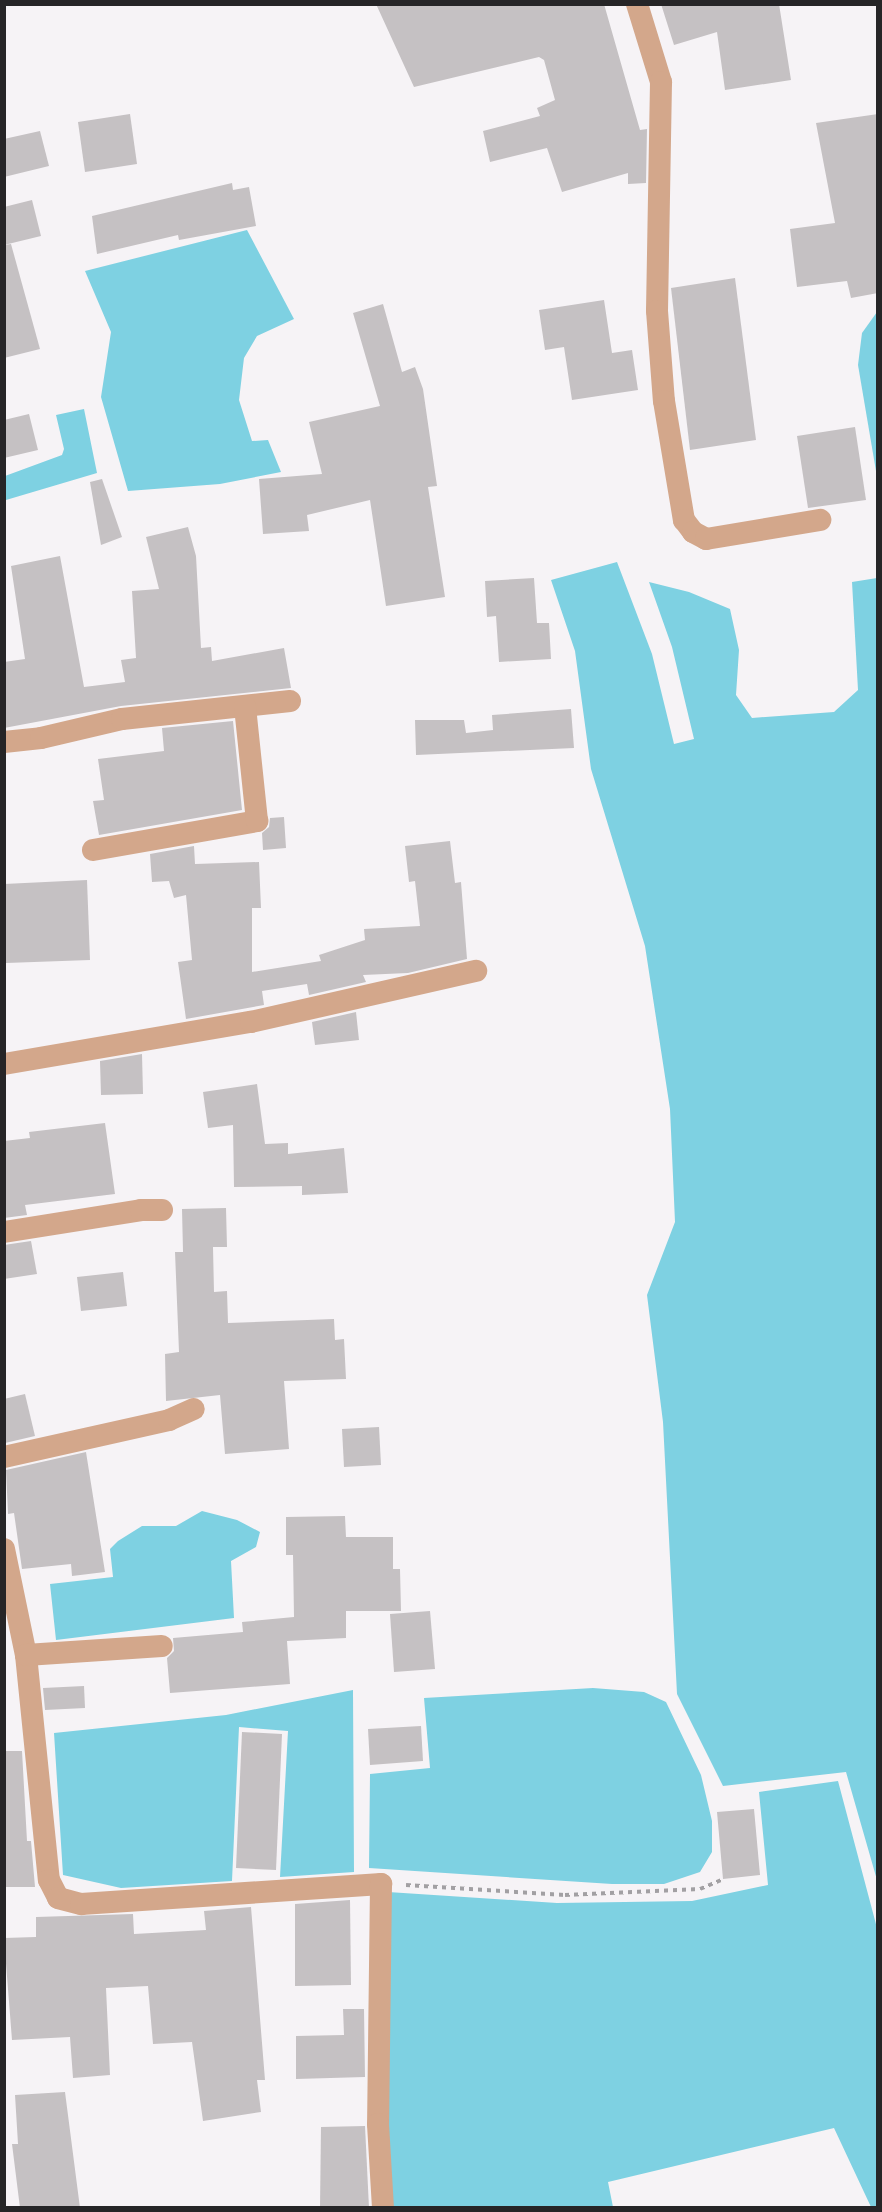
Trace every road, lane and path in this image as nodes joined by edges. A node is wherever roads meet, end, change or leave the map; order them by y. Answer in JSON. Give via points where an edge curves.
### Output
{"nodes":[{"id":1,"x":637,"y":4,"type":"edge"},
{"id":2,"x":820,"y":520,"type":"dead end"},
{"id":3,"x":291,"y":701,"type":"dead end"},
{"id":4,"x":245,"y":707,"type":"junction"},
{"id":5,"x":4,"y":742,"type":"edge"},
{"id":6,"x":93,"y":850,"type":"dead end"},
{"id":7,"x":476,"y":971,"type":"dead end"},
{"id":8,"x":4,"y":1064,"type":"edge"},
{"id":9,"x":162,"y":1210,"type":"dead end"},
{"id":10,"x":4,"y":1232,"type":"edge"},
{"id":11,"x":194,"y":1409,"type":"dead end"},
{"id":12,"x":4,"y":1457,"type":"edge"},
{"id":13,"x":4,"y":1549,"type":"edge"},
{"id":14,"x":162,"y":1646,"type":"dead end"},
{"id":15,"x":26,"y":1655,"type":"junction"},
{"id":16,"x":723,"y":1879,"type":"dead end"},
{"id":17,"x":381,"y":1884,"type":"junction"},
{"id":18,"x":383,"y":2208,"type":"edge"}],
"edges":[{"from":1,"to":2,"type":"street","via":[[661,82],[657,311],[664,401],[684,520],[693,532],[706,539]]},
{"from":3,"to":4,"type":"street"},
{"from":4,"to":5,"type":"street","via":[[122,719],[41,738]]},
{"from":4,"to":6,"type":"street","via":[[257,821]]},
{"from":7,"to":8,"type":"street","via":[[252,1022]]},
{"from":9,"to":10,"type":"street"},
{"from":11,"to":12,"type":"street","via":[[168,1420]]},
{"from":13,"to":15,"type":"street"},
{"from":14,"to":15,"type":"street"},
{"from":15,"to":17,"type":"street","via":[[49,1880],[58,1898],[81,1904]]},
{"from":16,"to":17,"type":"path","via":[[700,1888],[565,1895]]},
{"from":17,"to":18,"type":"street","via":[[378,2124]]}]}
